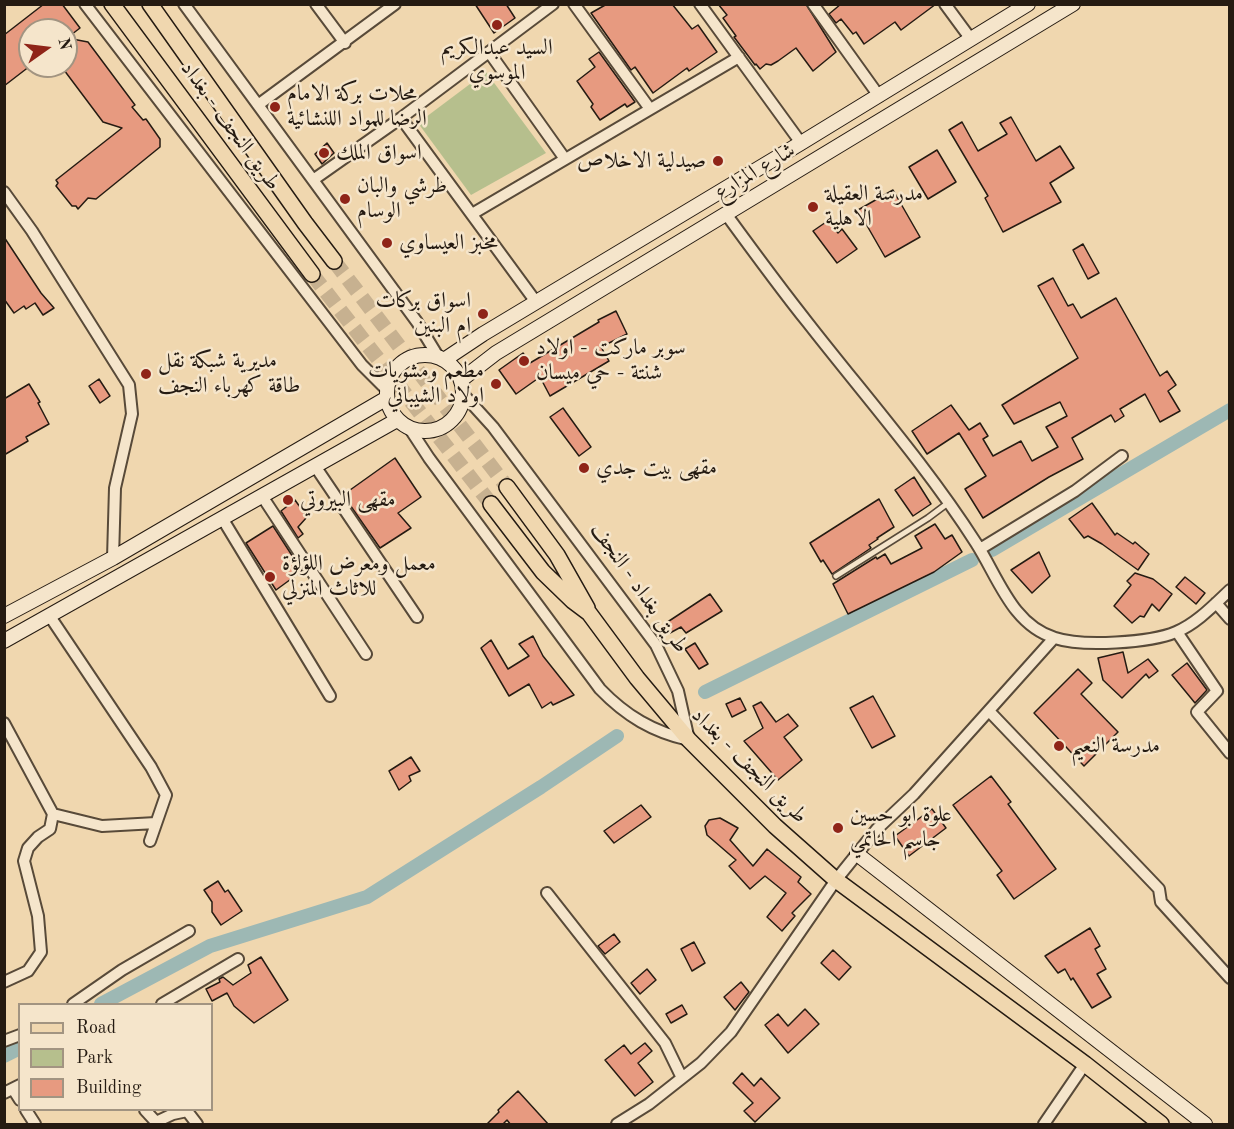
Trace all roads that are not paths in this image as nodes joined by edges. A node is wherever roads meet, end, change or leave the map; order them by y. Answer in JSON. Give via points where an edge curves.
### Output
{"nodes":[{"id":1,"x":85,"y":4,"type":"edge"},
{"id":2,"x":112,"y":4,"type":"edge"},
{"id":3,"x":150,"y":4,"type":"edge"},
{"id":4,"x":184,"y":4,"type":"edge"},
{"id":5,"x":316,"y":4,"type":"edge"},
{"id":6,"x":395,"y":4,"type":"edge"},
{"id":7,"x":553,"y":4,"type":"edge"},
{"id":8,"x":574,"y":4,"type":"edge"},
{"id":9,"x":700,"y":4,"type":"edge"},
{"id":10,"x":813,"y":4,"type":"edge"},
{"id":11,"x":945,"y":4,"type":"edge"},
{"id":12,"x":1028,"y":4,"type":"edge"},
{"id":13,"x":1073,"y":4,"type":"edge"},
{"id":14,"x":970,"y":38,"type":"junction"},
{"id":15,"x":345,"y":43,"type":"junction"},
{"id":16,"x":489,"y":52,"type":"junction"},
{"id":17,"x":946,"y":54,"type":"junction"},
{"id":18,"x":740,"y":57,"type":"junction"},
{"id":19,"x":960,"y":72,"type":"junction"},
{"id":20,"x":914,"y":73,"type":"junction"},
{"id":21,"x":928,"y":92,"type":"junction"},
{"id":22,"x":879,"y":96,"type":"junction"},
{"id":23,"x":258,"y":105,"type":"junction"},
{"id":24,"x":650,"y":109,"type":"junction"},
{"id":25,"x":401,"y":118,"type":"junction"},
{"id":26,"x":801,"y":143,"type":"junction"},
{"id":27,"x":565,"y":159,"type":"junction"},
{"id":28,"x":313,"y":180,"type":"junction"},
{"id":29,"x":4,"y":192,"type":"edge"},
{"id":30,"x":472,"y":214,"type":"junction"},
{"id":31,"x":726,"y":214,"type":"junction"},
{"id":32,"x":334,"y":261,"type":"tunnel mouth"},
{"id":33,"x":312,"y":274,"type":"tunnel mouth"},
{"id":34,"x":537,"y":302,"type":"junction"},
{"id":35,"x":441,"y":359,"type":"junction"},
{"id":36,"x":462,"y":387,"type":"junction"},
{"id":37,"x":387,"y":394,"type":"junction"},
{"id":38,"x":397,"y":420,"type":"junction"},
{"id":39,"x":410,"y":429,"type":"junction"},
{"id":40,"x":1122,"y":456,"type":"dead end"},
{"id":41,"x":315,"y":466,"type":"junction"},
{"id":42,"x":507,"y":487,"type":"tunnel mouth"},
{"id":43,"x":262,"y":496,"type":"junction"},
{"id":44,"x":950,"y":502,"type":"junction"},
{"id":45,"x":491,"y":504,"type":"tunnel mouth"},
{"id":46,"x":222,"y":518,"type":"junction"},
{"id":47,"x":980,"y":549,"type":"junction"},
{"id":48,"x":113,"y":558,"type":"junction"},
{"id":49,"x":836,"y":576,"type":"dead end"},
{"id":50,"x":1230,"y":590,"type":"edge"},
{"id":51,"x":1216,"y":603,"type":"junction"},
{"id":52,"x":589,"y":613,"type":"junction"},
{"id":53,"x":49,"y":615,"type":"junction"},
{"id":54,"x":4,"y":616,"type":"edge"},
{"id":55,"x":417,"y":617,"type":"dead end"},
{"id":56,"x":1230,"y":619,"type":"edge"},
{"id":57,"x":1177,"y":632,"type":"junction"},
{"id":58,"x":1054,"y":638,"type":"junction"},
{"id":59,"x":4,"y":641,"type":"edge"},
{"id":60,"x":366,"y":654,"type":"dead end"},
{"id":61,"x":330,"y":696,"type":"dead end"},
{"id":62,"x":988,"y":711,"type":"junction"},
{"id":63,"x":4,"y":723,"type":"edge"},
{"id":64,"x":689,"y":740,"type":"junction"},
{"id":65,"x":1230,"y":753,"type":"edge"},
{"id":66,"x":53,"y":814,"type":"junction"},
{"id":67,"x":156,"y":823,"type":"junction"},
{"id":68,"x":150,"y":841,"type":"dead end"},
{"id":69,"x":857,"y":854,"type":"junction"},
{"id":70,"x":836,"y":879,"type":"junction"},
{"id":71,"x":547,"y":893,"type":"dead end"},
{"id":72,"x":189,"y":931,"type":"dead end"},
{"id":73,"x":238,"y":959,"type":"dead end"},
{"id":74,"x":1230,"y":978,"type":"edge"},
{"id":75,"x":4,"y":982,"type":"edge"},
{"id":76,"x":76,"y":1003,"type":"edge"},
{"id":77,"x":165,"y":1003,"type":"edge"},
{"id":78,"x":1085,"y":1064,"type":"junction"},
{"id":79,"x":682,"y":1078,"type":"junction"},
{"id":80,"x":27,"y":1111,"type":"edge"},
{"id":81,"x":146,"y":1111,"type":"edge"},
{"id":82,"x":187,"y":1111,"type":"edge"},
{"id":83,"x":187,"y":1111,"type":"edge"},
{"id":84,"x":35,"y":1125,"type":"edge"},
{"id":85,"x":197,"y":1125,"type":"edge"},
{"id":86,"x":617,"y":1125,"type":"edge"},
{"id":87,"x":1044,"y":1125,"type":"edge"},
{"id":88,"x":1161,"y":1125,"type":"edge"},
{"id":89,"x":1205,"y":1125,"type":"edge"}],
"edges":[{"from":1,"to":37,"type":"street"},
{"from":2,"to":33,"type":"main road","name":"طريق النجف - بغداد"},
{"from":3,"to":32,"type":"main road"},
{"from":4,"to":23,"type":"street"},
{"from":5,"to":15,"type":"street"},
{"from":6,"to":15,"type":"street"},
{"from":7,"to":16,"type":"street"},
{"from":8,"to":24,"type":"street"},
{"from":9,"to":18,"type":"street"},
{"from":10,"to":22,"type":"street"},
{"from":11,"to":14,"type":"street"},
{"from":12,"to":14,"type":"street","name":"شارع المزارع"},
{"from":13,"to":19,"type":"street","name":"شارع المزارع"},
{"from":14,"to":17,"type":"street","name":"شارع المزارع"},
{"from":15,"to":23,"type":"street"},
{"from":16,"to":25,"type":"street"},
{"from":16,"to":27,"type":"street"},
{"from":17,"to":19,"type":"street","via":[[946,65]]},
{"from":17,"to":20,"type":"street","name":"شارع المزارع"},
{"from":18,"to":24,"type":"street"},
{"from":18,"to":26,"type":"street"},
{"from":19,"to":21,"type":"street","name":"شارع المزارع"},
{"from":20,"to":21,"type":"street","via":[[925,77]]},
{"from":20,"to":22,"type":"street","name":"شارع المزارع"},
{"from":21,"to":31,"type":"street","name":"شارع المزارع"},
{"from":22,"to":26,"type":"street","name":"شارع المزارع"},
{"from":23,"to":28,"type":"street"},
{"from":24,"to":27,"type":"street"},
{"from":25,"to":28,"type":"street"},
{"from":25,"to":30,"type":"street"},
{"from":26,"to":34,"type":"street","name":"شارع المزارع"},
{"from":27,"to":30,"type":"street"},
{"from":28,"to":35,"type":"street"},
{"from":29,"to":48,"type":"street","via":[[129,385],[132,414],[115,488]]},
{"from":30,"to":34,"type":"street"},
{"from":31,"to":36,"type":"street","name":"شارع المزارع","via":[[495,353]]},
{"from":31,"to":44,"type":"street","via":[[806,322]]},
{"from":34,"to":35,"type":"street","name":"شارع المزارع"},
{"from":35,"to":36,"type":"street","via":[[454,369]]},
{"from":35,"to":37,"type":"street","via":[[416,356],[402,363],[391,375]]},
{"from":36,"to":39,"type":"street","via":[[455,417],[442,427],[427,431]]},
{"from":36,"to":64,"type":"street","name":"طريق بغداد - النجف","via":[[656,645],[678,691]]},
{"from":37,"to":38,"type":"street"},
{"from":37,"to":48,"type":"street"},
{"from":38,"to":39,"type":"street"},
{"from":38,"to":41,"type":"street"},
{"from":39,"to":64,"type":"street","via":[[600,689],[640,722]]},
{"from":40,"to":47,"type":"street","via":[[1075,491]]},
{"from":41,"to":43,"type":"street"},
{"from":41,"to":55,"type":"street"},
{"from":42,"to":52,"type":"main road","via":[[557,555]]},
{"from":43,"to":46,"type":"street"},
{"from":43,"to":60,"type":"street"},
{"from":44,"to":47,"type":"street"},
{"from":44,"to":49,"type":"lane"},
{"from":45,"to":52,"type":"main road","name":"طريق النجف - بغداد","via":[[543,572]]},
{"from":46,"to":53,"type":"street"},
{"from":46,"to":61,"type":"street"},
{"from":47,"to":58,"type":"street","via":[[1010,604],[1028,623]]},
{"from":48,"to":54,"type":"street"},
{"from":50,"to":51,"type":"street"},
{"from":51,"to":56,"type":"street"},
{"from":51,"to":57,"type":"street"},
{"from":52,"to":64,"type":"main road","name":"طريق النجف - بغداد"},
{"from":53,"to":59,"type":"street"},
{"from":53,"to":67,"type":"street","via":[[166,795]]},
{"from":57,"to":58,"type":"street","via":[[1143,640],[1085,643]]},
{"from":57,"to":65,"type":"street","via":[[1217,691],[1197,712]]},
{"from":58,"to":62,"type":"street"},
{"from":62,"to":69,"type":"street"},
{"from":62,"to":74,"type":"street","via":[[1159,889],[1161,902]]},
{"from":63,"to":66,"type":"street"},
{"from":64,"to":70,"type":"main road","name":"طريق النجف - بغداد","via":[[753,805]]},
{"from":66,"to":67,"type":"street","via":[[102,826]]},
{"from":66,"to":75,"type":"street","via":[[50,829],[28,848],[24,861],[38,916],[41,952],[28,970]]},
{"from":67,"to":68,"type":"street"},
{"from":69,"to":70,"type":"street"},
{"from":69,"to":89,"type":"street"},
{"from":70,"to":78,"type":"main road","name":"طريق النجف - بغداد"},
{"from":70,"to":79,"type":"street","via":[[731,1032]]},
{"from":71,"to":79,"type":"street","via":[[665,1043]]},
{"from":72,"to":76,"type":"street","via":[[122,970]]},
{"from":73,"to":77,"type":"street"},
{"from":78,"to":87,"type":"street"},
{"from":78,"to":88,"type":"main road","name":"طريق النجف - بغداد"},
{"from":79,"to":86,"type":"street"},
{"from":80,"to":84,"type":"street"},
{"from":81,"to":82,"type":"street","via":[[156,1122]]},
{"from":83,"to":85,"type":"street"}]}
